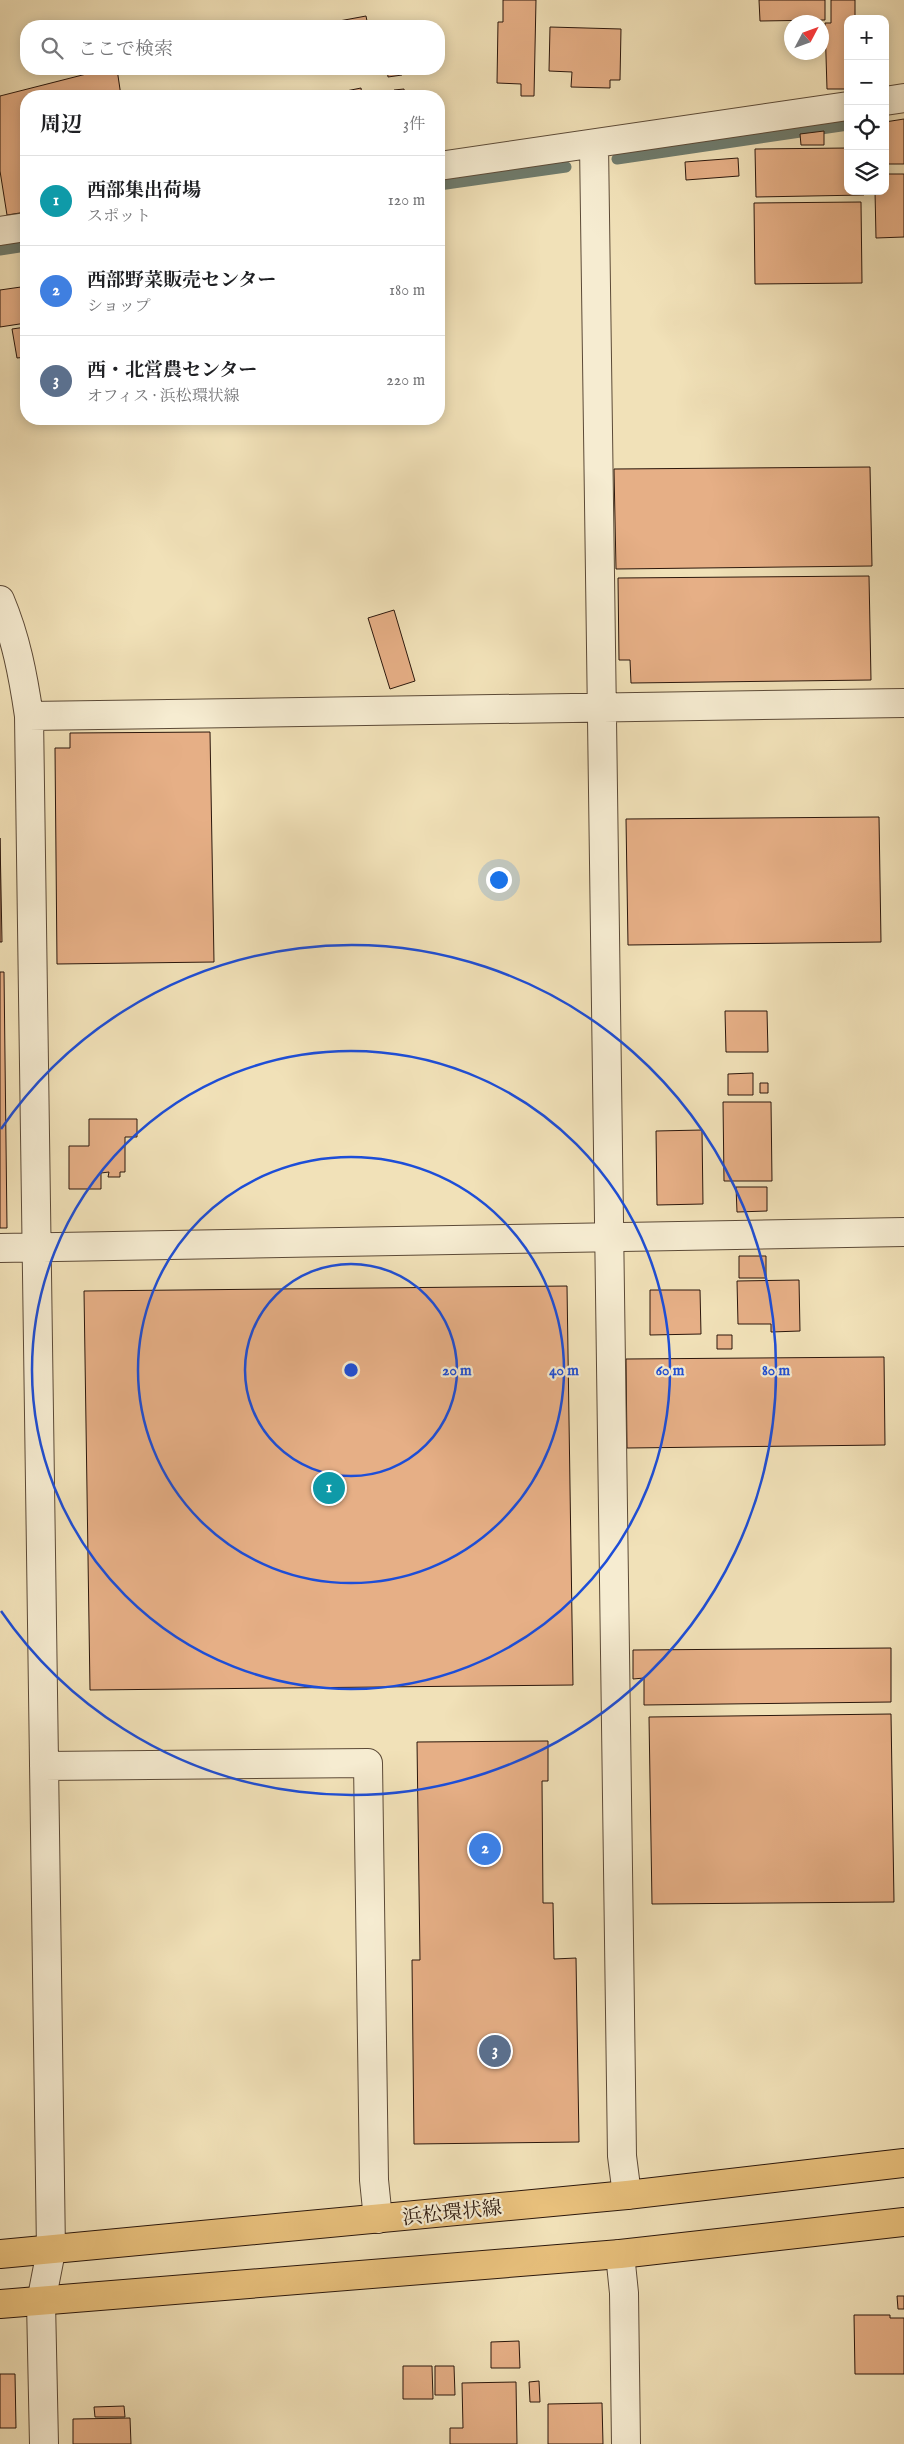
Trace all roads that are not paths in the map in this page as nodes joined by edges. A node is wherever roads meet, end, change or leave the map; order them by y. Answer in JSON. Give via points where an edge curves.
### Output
{"nodes":[{"id":1,"x":904,"y":98,"type":"edge"},
{"id":2,"x":889,"y":100,"type":"edge"},
{"id":3,"x":844,"y":107,"type":"edge"},
{"id":4,"x":594,"y":144,"type":"junction"},
{"id":5,"x":445,"y":165,"type":"edge"},
{"id":6,"x":20,"y":228,"type":"edge"},
{"id":7,"x":0,"y":231,"type":"edge"},
{"id":8,"x":0,"y":600,"type":"edge"},
{"id":9,"x":904,"y":702,"type":"edge"},
{"id":10,"x":601,"y":707,"type":"junction"},
{"id":11,"x":29,"y":716,"type":"junction"},
{"id":12,"x":904,"y":1232,"type":"edge"},
{"id":13,"x":609,"y":1237,"type":"junction"},
{"id":14,"x":36,"y":1247,"type":"junction"},
{"id":15,"x":0,"y":1248,"type":"edge"},
{"id":16,"x":44,"y":1766,"type":"junction"},
{"id":17,"x":904,"y":2164,"type":"edge"},
{"id":18,"x":627,"y":2195,"type":"junction"},
{"id":19,"x":378,"y":2219,"type":"junction"},
{"id":20,"x":904,"y":2222,"type":"edge"},
{"id":21,"x":51,"y":2251,"type":"junction"},
{"id":22,"x":0,"y":2254,"type":"edge"},
{"id":23,"x":620,"y":2254,"type":"junction"},
{"id":24,"x":41,"y":2302,"type":"junction"},
{"id":25,"x":0,"y":2304,"type":"edge"},
{"id":26,"x":44,"y":2444,"type":"edge"},
{"id":27,"x":626,"y":2444,"type":"edge"}],
"edges":[{"from":1,"to":2,"type":"street"},
{"from":3,"to":4,"type":"street"},
{"from":4,"to":5,"type":"street"},
{"from":4,"to":10,"type":"street"},
{"from":6,"to":7,"type":"street"},
{"from":8,"to":11,"type":"street","via":[[22,667]]},
{"from":9,"to":10,"type":"street"},
{"from":10,"to":11,"type":"street"},
{"from":10,"to":13,"type":"street"},
{"from":11,"to":14,"type":"street"},
{"from":12,"to":13,"type":"street"},
{"from":13,"to":14,"type":"street"},
{"from":13,"to":18,"type":"street","via":[[622,2156]]},
{"from":14,"to":15,"type":"street"},
{"from":14,"to":16,"type":"street"},
{"from":16,"to":19,"type":"street","via":[[368,1763],[374,2180]]},
{"from":16,"to":21,"type":"street"},
{"from":17,"to":18,"type":"main road","name":"浜松環状線"},
{"from":18,"to":19,"type":"main road","name":"浜松環状線"},
{"from":19,"to":21,"type":"main road","name":"浜松環状線"},
{"from":20,"to":23,"type":"main road"},
{"from":21,"to":22,"type":"main road","name":"浜松環状線"},
{"from":21,"to":24,"type":"street"},
{"from":23,"to":24,"type":"main road"},
{"from":23,"to":27,"type":"street","via":[[624,2293]]},
{"from":24,"to":25,"type":"main road"},
{"from":24,"to":26,"type":"street"}]}
